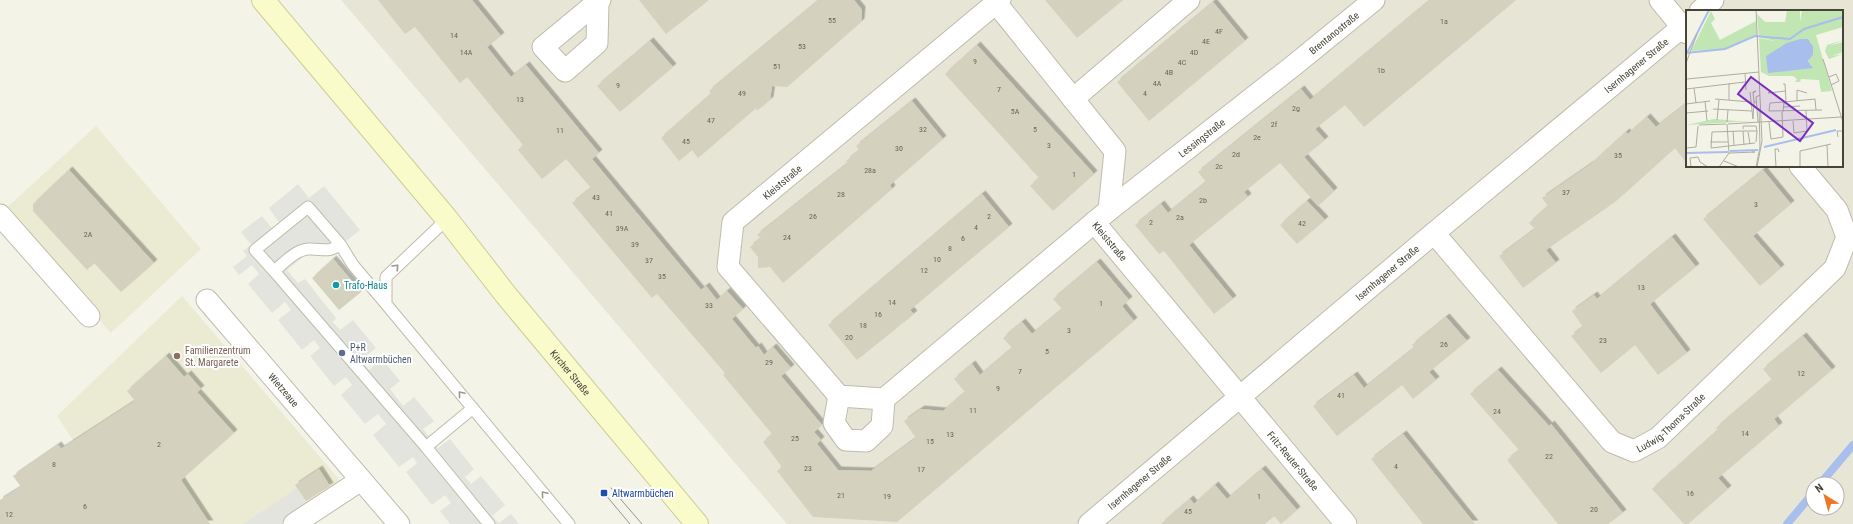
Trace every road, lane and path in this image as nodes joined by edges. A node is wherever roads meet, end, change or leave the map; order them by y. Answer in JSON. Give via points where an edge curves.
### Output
{"nodes":[{"id":1,"x":262,"y":0,"type":"edge"},
{"id":2,"x":1189,"y":0,"type":"edge"},
{"id":3,"x":1374,"y":0,"type":"edge"},
{"id":4,"x":1660,"y":0,"type":"edge"},
{"id":5,"x":1713,"y":0,"type":"edge"},
{"id":6,"x":998,"y":2,"type":"edge"},
{"id":7,"x":1701,"y":10,"type":"edge"},
{"id":8,"x":1685,"y":27,"type":"edge"},
{"id":9,"x":1293,"y":66,"type":"joint"},
{"id":10,"x":1074,"y":99,"type":"junction"},
{"id":11,"x":1801,"y":167,"type":"edge"},
{"id":12,"x":0,"y":215,"type":"edge"},
{"id":13,"x":1102,"y":216,"type":"junction"},
{"id":14,"x":447,"y":219,"type":"junction"},
{"id":15,"x":1434,"y":233,"type":"junction"},
{"id":16,"x":340,"y":244,"type":"junction"},
{"id":17,"x":274,"y":271,"type":"junction"},
{"id":18,"x":207,"y":300,"type":"dead end"},
{"id":19,"x":386,"y":304,"type":"junction"},
{"id":20,"x":89,"y":316,"type":"dead end"},
{"id":21,"x":839,"y":396,"type":"junction"},
{"id":22,"x":1241,"y":398,"type":"junction"},
{"id":23,"x":884,"y":399,"type":"junction"},
{"id":24,"x":473,"y":408,"type":"junction"},
{"id":25,"x":426,"y":447,"type":"junction"},
{"id":26,"x":361,"y":480,"type":"junction"},
{"id":27,"x":294,"y":524,"type":"edge"},
{"id":28,"x":399,"y":524,"type":"edge"},
{"id":29,"x":489,"y":524,"type":"edge"},
{"id":30,"x":569,"y":524,"type":"edge"},
{"id":31,"x":697,"y":524,"type":"edge"},
{"id":32,"x":1089,"y":524,"type":"edge"},
{"id":33,"x":1346,"y":524,"type":"edge"}],
"edges":[{"from":1,"to":14,"type":"main road","name":"Kircher Straße"},
{"from":2,"to":10,"type":"street"},
{"from":3,"to":9,"type":"street","name":"Brentanostraße"},
{"from":4,"to":8,"type":"street"},
{"from":5,"to":7,"type":"street"},
{"from":6,"to":10,"type":"street"},
{"from":6,"to":21,"type":"street","name":"Kleiststraße","via":[[733,222],[728,266]]},
{"from":8,"to":15,"type":"street","name":"Isernhagener Straße"},
{"from":9,"to":13,"type":"street","name":"Lessingstraße"},
{"from":10,"to":13,"type":"street","via":[[1115,151]]},
{"from":11,"to":15,"type":"street","name":"Ludwig-Thoma-Straße","via":[[1837,210],[1847,237],[1835,268],[1658,438],[1634,451],[1612,442]]},
{"from":12,"to":20,"type":"street"},
{"from":13,"to":22,"type":"street","name":"Kleiststraße"},
{"from":13,"to":23,"type":"street","name":"Kleiststraße"},
{"from":19,"to":14,"type":"lane","one_way":true,"via":[[386,277]]},
{"from":14,"to":31,"type":"main road","name":"Kircher Straße","via":[[506,295]]},
{"from":15,"to":22,"type":"street","name":"Isernhagener Straße"},
{"from":16,"to":17,"type":"lane","via":[[333,250],[306,249]]},
{"from":16,"to":17,"type":"lane","via":[[308,207],[255,250]]},
{"from":16,"to":19,"type":"lane","via":[[353,265]]},
{"from":17,"to":25,"type":"lane"},
{"from":18,"to":26,"type":"street","name":"Wietzeaue"},
{"from":24,"to":19,"type":"lane","one_way":true},
{"from":21,"to":23,"type":"street"},
{"from":21,"to":23,"type":"street","via":[[834,423],[846,440],[866,442],[882,426]]},
{"from":22,"to":32,"type":"street","name":"Isernhagener Straße"},
{"from":22,"to":33,"type":"street","name":"Fritz-Reuter-Straße"},
{"from":24,"to":25,"type":"lane"},
{"from":30,"to":24,"type":"lane","one_way":true},
{"from":25,"to":29,"type":"lane"},
{"from":26,"to":27,"type":"street"},
{"from":26,"to":28,"type":"street","name":"Wietzeaue"}]}
